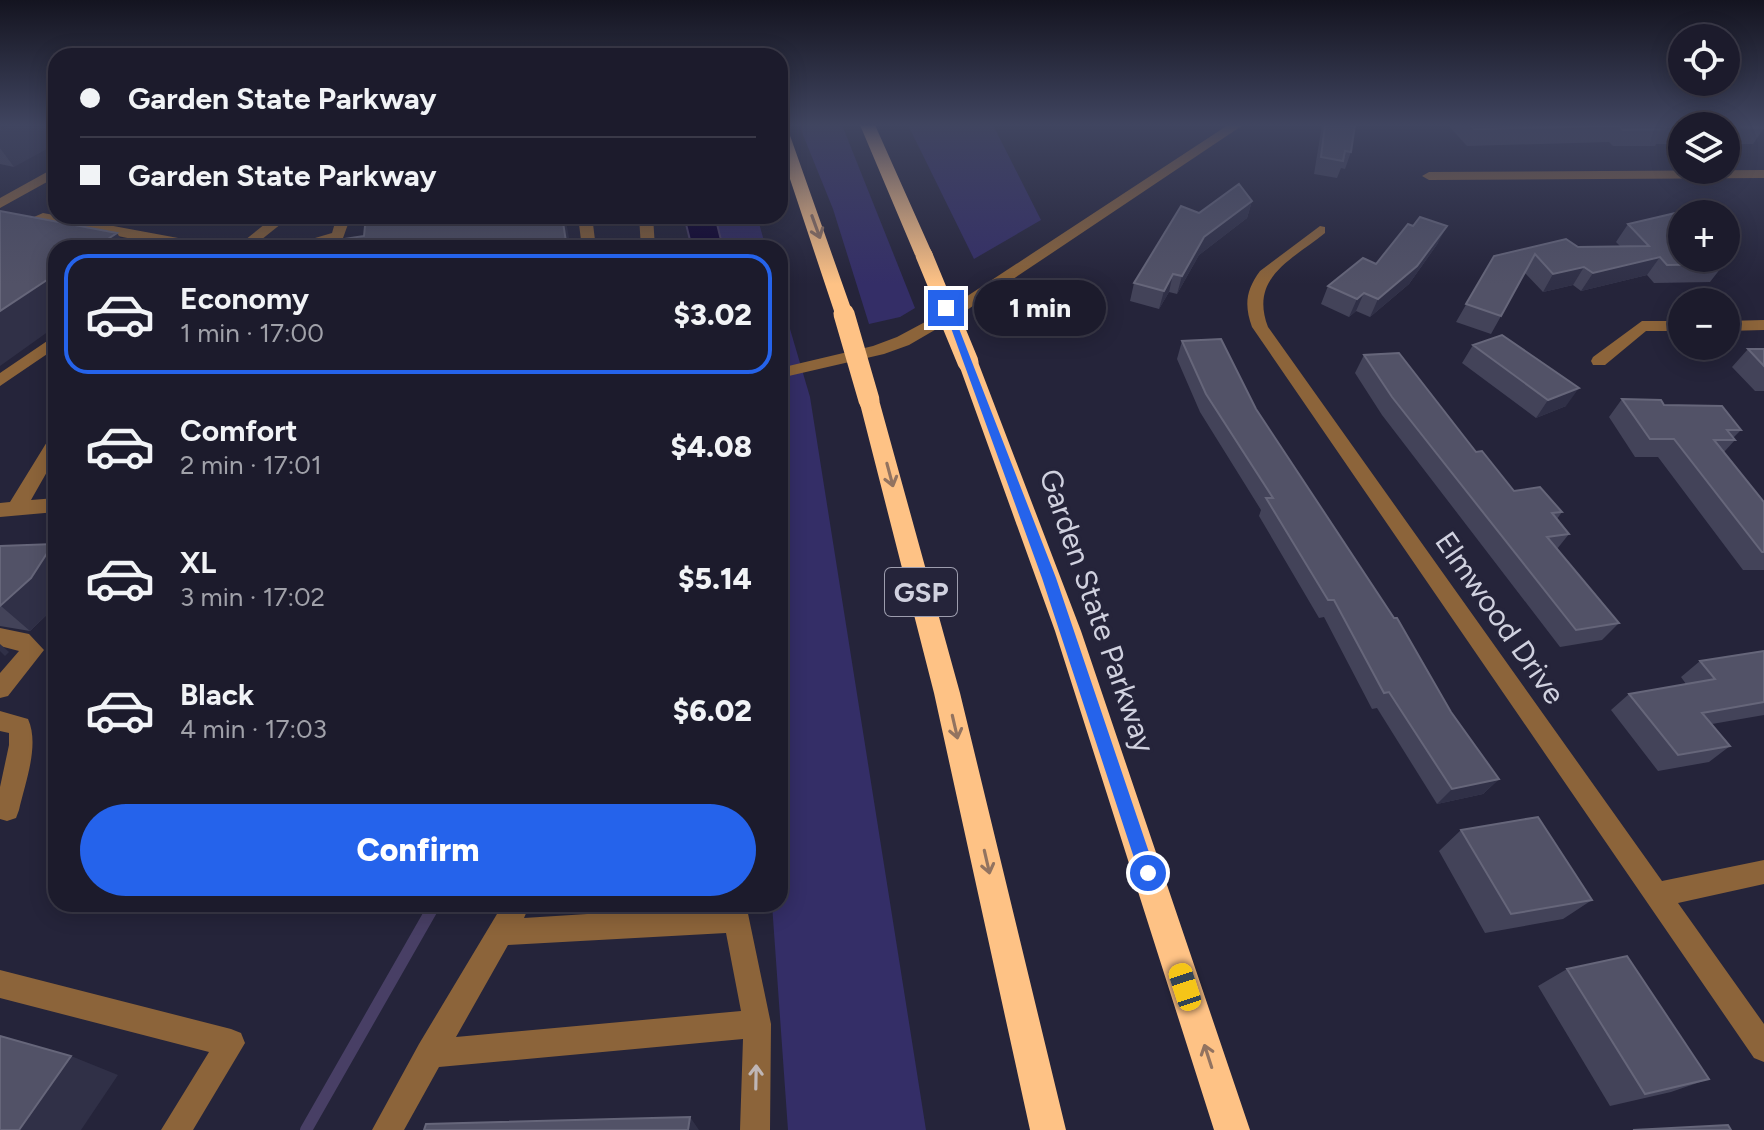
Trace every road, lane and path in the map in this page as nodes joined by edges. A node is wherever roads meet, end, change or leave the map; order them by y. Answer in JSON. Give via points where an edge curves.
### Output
{"nodes":[{"id":1,"x":45,"y":178,"type":"edge"},
{"id":2,"x":797,"y":178,"type":"edge"},
{"id":3,"x":890,"y":178,"type":"edge"},
{"id":4,"x":1157,"y":178,"type":"edge"},
{"id":5,"x":0,"y":204,"type":"edge"},
{"id":6,"x":48,"y":218,"type":"edge"},
{"id":7,"x":81,"y":224,"type":"edge"},
{"id":8,"x":274,"y":224,"type":"edge"},
{"id":9,"x":341,"y":224,"type":"edge"},
{"id":10,"x":1320,"y":230,"type":"dead end"},
{"id":11,"x":1,"y":235,"type":"edge"},
{"id":12,"x":167,"y":240,"type":"edge"},
{"id":13,"x":252,"y":240,"type":"edge"},
{"id":14,"x":326,"y":240,"type":"edge"},
{"id":15,"x":1764,"y":325,"type":"edge"},
{"id":16,"x":1668,"y":326,"type":"edge"},
{"id":17,"x":1740,"y":326,"type":"edge"},
{"id":18,"x":48,"y":346,"type":"edge"},
{"id":19,"x":1599,"y":361,"type":"dead end"},
{"id":20,"x":788,"y":371,"type":"edge"},
{"id":21,"x":0,"y":381,"type":"edge"},
{"id":22,"x":48,"y":452,"type":"edge"},
{"id":23,"x":48,"y":506,"type":"edge"},
{"id":24,"x":8,"y":510,"type":"edge"},
{"id":25,"x":0,"y":637,"type":"edge"},
{"id":26,"x":0,"y":689,"type":"edge"},
{"id":27,"x":0,"y":721,"type":"edge"},
{"id":28,"x":2,"y":812,"type":"edge"},
{"id":29,"x":1764,"y":872,"type":"edge"},
{"id":30,"x":1657,"y":895,"type":"junction"},
{"id":31,"x":512,"y":912,"type":"edge"},
{"id":32,"x":722,"y":912,"type":"edge"},
{"id":33,"x":733,"y":912,"type":"edge"},
{"id":34,"x":501,"y":932,"type":"junction"},
{"id":35,"x":0,"y":984,"type":"edge"},
{"id":36,"x":757,"y":1024,"type":"junction"},
{"id":37,"x":1764,"y":1048,"type":"edge"},
{"id":38,"x":429,"y":1054,"type":"junction"},
{"id":39,"x":176,"y":1130,"type":"edge"},
{"id":40,"x":387,"y":1130,"type":"edge"},
{"id":41,"x":755,"y":1130,"type":"edge"},
{"id":42,"x":1048,"y":1130,"type":"edge"},
{"id":43,"x":1232,"y":1130,"type":"edge"}],
"edges":[{"from":1,"to":5,"type":"street"},
{"from":2,"to":42,"type":"highway","number":"GSP","one_way":true,"bridge":true,"via":[[869,400],[951,708]]},
{"from":43,"to":3,"type":"highway","name":"Garden State Parkway","one_way":true,"bridge":true,"via":[[1068,631],[968,362]]},
{"from":4,"to":20,"type":"street","via":[[903,341]]},
{"from":6,"to":11,"type":"street"},
{"from":7,"to":12,"type":"street"},
{"from":8,"to":13,"type":"street"},
{"from":9,"to":14,"type":"street","via":[[338,235]]},
{"from":10,"to":30,"type":"street","name":"Elmwood Drive","via":[[1258,283],[1253,297],[1260,327]]},
{"from":15,"to":17,"type":"street"},
{"from":16,"to":19,"type":"street","via":[[1642,326]]},
{"from":18,"to":21,"type":"street"},
{"from":22,"to":24,"type":"street"},
{"from":23,"to":24,"type":"street"},
{"from":25,"to":26,"type":"street","via":[[21,640],[33,650]]},
{"from":27,"to":28,"type":"street","via":[[20,726],[21,745]]},
{"from":29,"to":30,"type":"street"},
{"from":30,"to":37,"type":"street","name":"Elmwood Drive"},
{"from":31,"to":34,"type":"street"},
{"from":32,"to":34,"type":"street"},
{"from":33,"to":36,"type":"street"},
{"from":34,"to":38,"type":"street"},
{"from":35,"to":39,"type":"street","via":[[231,1043]]},
{"from":36,"to":38,"type":"street"},
{"from":41,"to":36,"type":"street","one_way":true},
{"from":38,"to":40,"type":"street"}]}
